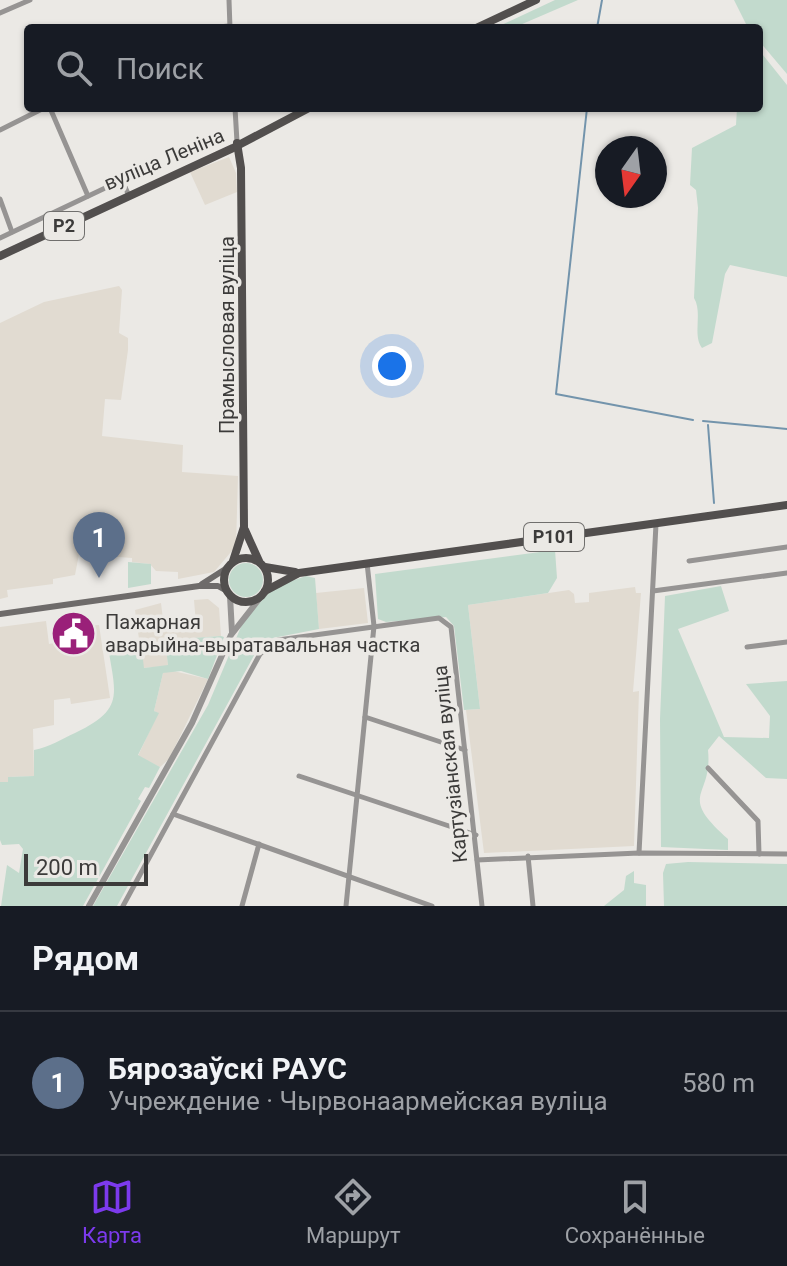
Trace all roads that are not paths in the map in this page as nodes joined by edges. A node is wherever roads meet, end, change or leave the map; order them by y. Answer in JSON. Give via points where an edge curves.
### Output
{"nodes":[{"id":1,"x":30,"y":0,"type":"edge"},
{"id":2,"x":229,"y":0,"type":"edge"},
{"id":3,"x":536,"y":0,"type":"edge"},
{"id":4,"x":0,"y":13,"type":"edge"},
{"id":5,"x":230,"y":24,"type":"edge"},
{"id":6,"x":485,"y":24,"type":"edge"},
{"id":7,"x":38,"y":112,"type":"edge"},
{"id":8,"x":49,"y":112,"type":"edge"},
{"id":9,"x":235,"y":112,"type":"edge"},
{"id":10,"x":301,"y":112,"type":"edge"},
{"id":11,"x":0,"y":130,"type":"edge"},
{"id":12,"x":237,"y":143,"type":"junction"},
{"id":13,"x":224,"y":152,"type":"junction"},
{"id":14,"x":240,"y":161,"type":"junction"},
{"id":15,"x":128,"y":194,"type":"junction"},
{"id":16,"x":88,"y":196,"type":"junction"},
{"id":17,"x":0,"y":199,"type":"edge"},
{"id":18,"x":12,"y":232,"type":"junction"},
{"id":19,"x":0,"y":238,"type":"edge"},
{"id":20,"x":0,"y":253,"type":"edge"},
{"id":21,"x":787,"y":505,"type":"edge"},
{"id":22,"x":656,"y":524,"type":"junction"},
{"id":23,"x":244,"y":527,"type":"junction"},
{"id":24,"x":787,"y":547,"type":"edge"},
{"id":25,"x":689,"y":561,"type":"dead end"},
{"id":26,"x":367,"y":563,"type":"junction"},
{"id":27,"x":262,"y":564,"type":"junction"},
{"id":28,"x":230,"y":565,"type":"junction"},
{"id":29,"x":299,"y":573,"type":"junction"},
{"id":30,"x":787,"y":573,"type":"edge"},
{"id":31,"x":199,"y":586,"type":"junction"},
{"id":32,"x":653,"y":591,"type":"junction"},
{"id":33,"x":229,"y":594,"type":"junction"},
{"id":34,"x":262,"y":595,"type":"junction"},
{"id":35,"x":0,"y":614,"type":"edge"},
{"id":36,"x":374,"y":626,"type":"junction"},
{"id":37,"x":231,"y":635,"type":"junction"},
{"id":38,"x":787,"y":642,"type":"edge"},
{"id":39,"x":747,"y":647,"type":"dead end"},
{"id":40,"x":365,"y":717,"type":"junction"},
{"id":41,"x":465,"y":750,"type":"junction"},
{"id":42,"x":708,"y":768,"type":"dead end"},
{"id":43,"x":299,"y":776,"type":"dead end"},
{"id":44,"x":357,"y":796,"type":"junction"},
{"id":45,"x":173,"y":814,"type":"junction"},
{"id":46,"x":476,"y":835,"type":"junction"},
{"id":47,"x":259,"y":844,"type":"junction"},
{"id":48,"x":639,"y":853,"type":"junction"},
{"id":49,"x":759,"y":854,"type":"junction"},
{"id":50,"x":787,"y":854,"type":"edge"},
{"id":51,"x":528,"y":856,"type":"junction"},
{"id":52,"x":477,"y":860,"type":"junction"},
{"id":53,"x":348,"y":876,"type":"junction"},
{"id":54,"x":89,"y":906,"type":"edge"},
{"id":55,"x":123,"y":906,"type":"edge"},
{"id":56,"x":242,"y":906,"type":"edge"},
{"id":57,"x":346,"y":906,"type":"edge"},
{"id":58,"x":432,"y":906,"type":"edge"},
{"id":59,"x":482,"y":906,"type":"edge"},
{"id":60,"x":533,"y":906,"type":"edge"}],
"edges":[{"from":1,"to":4,"type":"street"},
{"from":2,"to":5,"type":"street"},
{"from":3,"to":6,"type":"main road"},
{"from":7,"to":11,"type":"street"},
{"from":8,"to":16,"type":"street"},
{"from":9,"to":12,"type":"street"},
{"from":10,"to":12,"type":"main road","number":"Р2"},
{"from":12,"to":13,"type":"main road","name":"вуліца Леніна","number":"Р2"},
{"from":12,"to":14,"type":"main road","name":"Прамысловая вуліца"},
{"from":12,"to":15,"type":"main road","name":"вуліца Леніна","number":"Р2"},
{"from":13,"to":14,"type":"main road"},
{"from":13,"to":15,"type":"main road","name":"вуліца Леніна","number":"Р2"},
{"from":14,"to":23,"type":"main road","name":"Прамысловая вуліца"},
{"from":15,"to":16,"type":"street","via":[[122,180]]},
{"from":15,"to":20,"type":"main road","name":"вуліца Леніна","number":"Р2"},
{"from":16,"to":18,"type":"street"},
{"from":17,"to":18,"type":"street"},
{"from":18,"to":19,"type":"street"},
{"from":21,"to":22,"type":"main road","number":"Р101"},
{"from":22,"to":26,"type":"main road","number":"Р101"},
{"from":22,"to":32,"type":"street"},
{"from":23,"to":27,"type":"main road","name":"Прамысловая вуліца"},
{"from":23,"to":28,"type":"main road","name":"Прамысловая вуліца"},
{"from":24,"to":25,"type":"street"},
{"from":26,"to":29,"type":"main road","number":"Р101"},
{"from":26,"to":36,"type":"street"},
{"from":27,"to":28,"type":"main road","number":"Р101","via":[[246,557]]},
{"from":27,"to":29,"type":"main road","number":"Р101"},
{"from":27,"to":34,"type":"main road","via":[[268,575]]},
{"from":28,"to":31,"type":"main road"},
{"from":28,"to":33,"type":"main road","via":[[224,580]]},
{"from":29,"to":34,"type":"main road","number":"Р101"},
{"from":30,"to":32,"type":"street"},
{"from":31,"to":33,"type":"main road","via":[[218,586]]},
{"from":31,"to":35,"type":"main road"},
{"from":32,"to":48,"type":"street"},
{"from":33,"to":34,"type":"main road","via":[[245,602]]},
{"from":33,"to":37,"type":"street"},
{"from":34,"to":37,"type":"street"},
{"from":36,"to":40,"type":"street"},
{"from":36,"to":41,"type":"street","name":"Картузіанская вуліца","via":[[439,618],[451,627]]},
{"from":36,"to":45,"type":"street","name":"Картузіанская вуліца","via":[[269,644]]},
{"from":37,"to":54,"type":"street","via":[[192,723]]},
{"from":38,"to":39,"type":"street"},
{"from":40,"to":41,"type":"street"},
{"from":40,"to":44,"type":"street"},
{"from":41,"to":46,"type":"street","name":"Картузіанская вуліца"},
{"from":42,"to":49,"type":"street","via":[[758,821]]},
{"from":43,"to":44,"type":"street"},
{"from":44,"to":46,"type":"street"},
{"from":44,"to":53,"type":"street"},
{"from":45,"to":47,"type":"street"},
{"from":45,"to":55,"type":"street","name":"Картузіанская вуліца"},
{"from":46,"to":52,"type":"street","name":"Картузіанская вуліца"},
{"from":47,"to":53,"type":"street"},
{"from":47,"to":56,"type":"street"},
{"from":48,"to":49,"type":"street"},
{"from":48,"to":51,"type":"street"},
{"from":49,"to":50,"type":"street"},
{"from":51,"to":52,"type":"street"},
{"from":51,"to":60,"type":"street"},
{"from":52,"to":59,"type":"street","name":"Картузіанская вуліца"},
{"from":53,"to":57,"type":"street"},
{"from":53,"to":58,"type":"street"}]}
